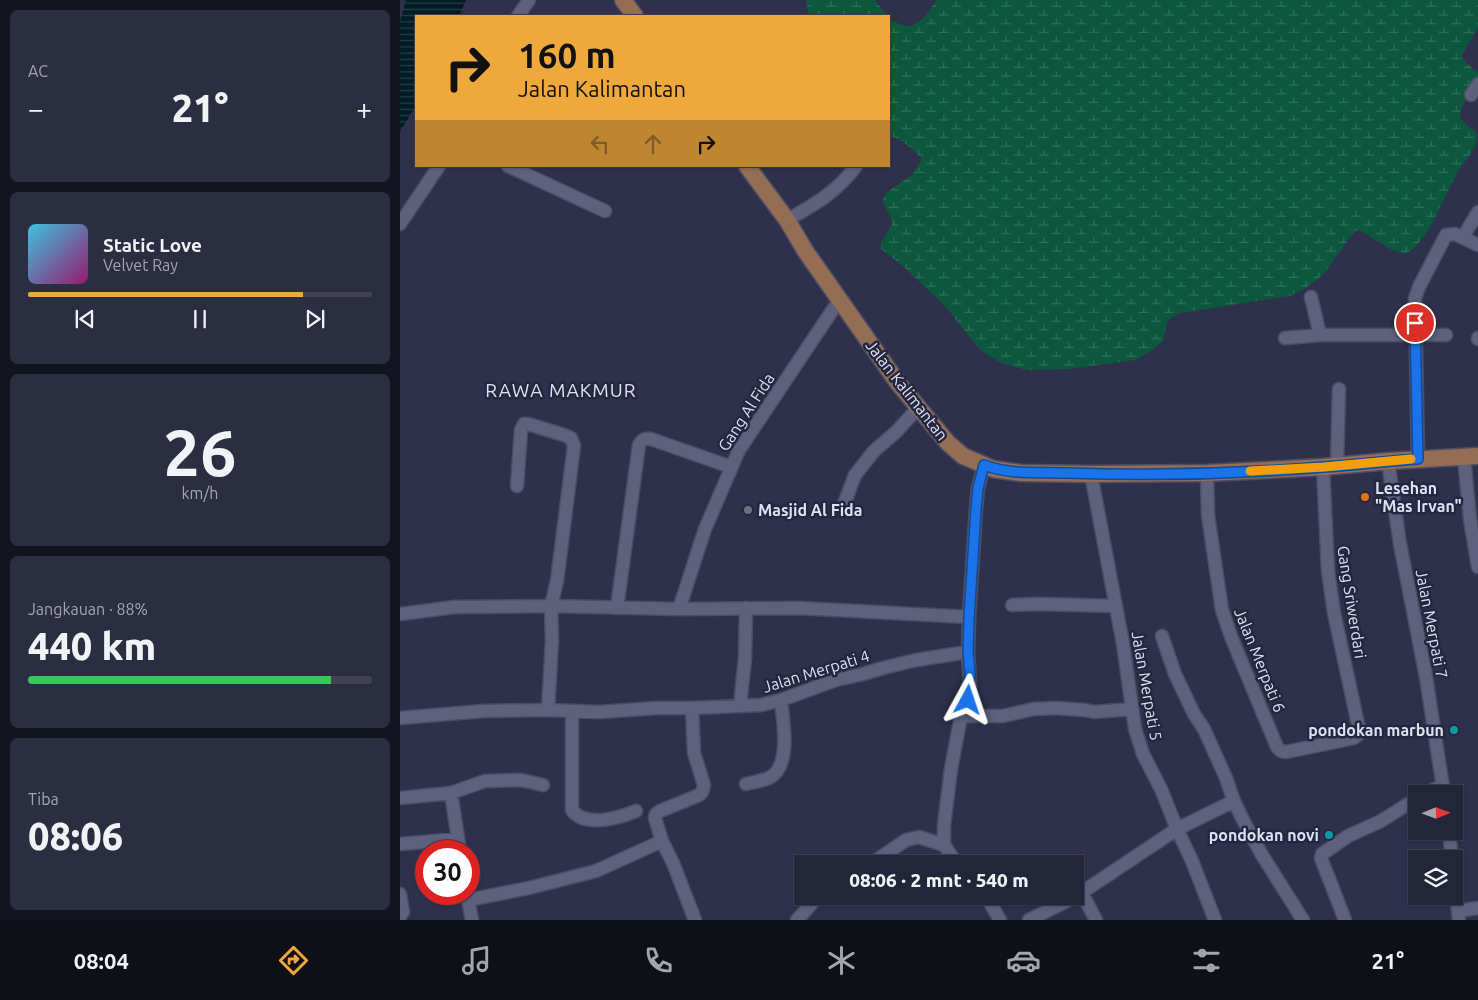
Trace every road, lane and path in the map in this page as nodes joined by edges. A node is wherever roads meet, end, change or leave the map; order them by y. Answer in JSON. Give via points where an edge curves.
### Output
{"nodes":[{"id":1,"x":529,"y":0,"type":"edge"},
{"id":2,"x":623,"y":0,"type":"edge"},
{"id":3,"x":519,"y":15,"type":"edge"},
{"id":4,"x":634,"y":15,"type":"edge"},
{"id":5,"x":438,"y":167,"type":"edge"},
{"id":6,"x":510,"y":167,"type":"edge"},
{"id":7,"x":748,"y":167,"type":"edge"},
{"id":8,"x":855,"y":167,"type":"edge"},
{"id":9,"x":605,"y":211,"type":"dead end"},
{"id":10,"x":1478,"y":212,"type":"edge"},
{"id":11,"x":787,"y":220,"type":"junction"},
{"id":12,"x":400,"y":224,"type":"edge"},
{"id":13,"x":1463,"y":237,"type":"junction"},
{"id":14,"x":1478,"y":245,"type":"edge"},
{"id":15,"x":1311,"y":297,"type":"dead end"},
{"id":16,"x":840,"y":299,"type":"junction"},
{"id":17,"x":1416,"y":334,"type":"junction"},
{"id":18,"x":1446,"y":334,"type":"dead end"},
{"id":19,"x":1320,"y":335,"type":"junction"},
{"id":20,"x":1284,"y":338,"type":"dead end"},
{"id":21,"x":1339,"y":390,"type":"dead end"},
{"id":22,"x":918,"y":408,"type":"junction"},
{"id":23,"x":1471,"y":456,"type":"edge"},
{"id":24,"x":1418,"y":459,"type":"junction"},
{"id":25,"x":1388,"y":461,"type":"junction"},
{"id":26,"x":984,"y":465,"type":"junction"},
{"id":27,"x":1330,"y":466,"type":"junction"},
{"id":28,"x":731,"y":467,"type":"junction"},
{"id":29,"x":1207,"y":473,"type":"junction"},
{"id":30,"x":1091,"y":474,"type":"junction"},
{"id":31,"x":516,"y":486,"type":"dead end"},
{"id":32,"x":843,"y":507,"type":"dead end"},
{"id":33,"x":1478,"y":567,"type":"edge"},
{"id":34,"x":1012,"y":605,"type":"dead end"},
{"id":35,"x":551,"y":606,"type":"junction"},
{"id":36,"x":1115,"y":606,"type":"junction"},
{"id":37,"x":617,"y":608,"type":"junction"},
{"id":38,"x":746,"y":608,"type":"junction"},
{"id":39,"x":679,"y":609,"type":"junction"},
{"id":40,"x":400,"y":614,"type":"edge"},
{"id":41,"x":969,"y":618,"type":"junction"},
{"id":42,"x":1162,"y":636,"type":"dead end"},
{"id":43,"x":968,"y":652,"type":"junction"},
{"id":44,"x":781,"y":700,"type":"junction"},
{"id":45,"x":740,"y":706,"type":"junction"},
{"id":46,"x":692,"y":708,"type":"junction"},
{"id":47,"x":1132,"y":709,"type":"junction"},
{"id":48,"x":548,"y":710,"type":"junction"},
{"id":49,"x":572,"y":711,"type":"junction"},
{"id":50,"x":961,"y":716,"type":"junction"},
{"id":51,"x":400,"y":718,"type":"edge"},
{"id":52,"x":1354,"y":738,"type":"joint"},
{"id":53,"x":746,"y":784,"type":"dead end"},
{"id":54,"x":543,"y":785,"type":"dead end"},
{"id":55,"x":1443,"y":785,"type":"edge"},
{"id":56,"x":451,"y":793,"type":"junction"},
{"id":57,"x":400,"y":798,"type":"edge"},
{"id":58,"x":1234,"y":801,"type":"junction"},
{"id":59,"x":1408,"y":804,"type":"edge"},
{"id":60,"x":636,"y":811,"type":"dead end"},
{"id":61,"x":1177,"y":829,"type":"junction"},
{"id":62,"x":458,"y":840,"type":"edge"},
{"id":63,"x":662,"y":841,"type":"junction"},
{"id":64,"x":400,"y":844,"type":"edge"},
{"id":65,"x":415,"y":844,"type":"edge"},
{"id":66,"x":944,"y":845,"type":"junction"},
{"id":67,"x":884,"y":855,"type":"edge"},
{"id":68,"x":951,"y":855,"type":"edge"},
{"id":69,"x":1084,"y":892,"type":"edge"},
{"id":70,"x":400,"y":894,"type":"edge"},
{"id":71,"x":480,"y":895,"type":"edge"},
{"id":72,"x":1084,"y":897,"type":"edge"},
{"id":73,"x":469,"y":905,"type":"edge"},
{"id":74,"x":810,"y":905,"type":"edge"},
{"id":75,"x":991,"y":905,"type":"edge"},
{"id":76,"x":1058,"y":905,"type":"edge"},
{"id":77,"x":1478,"y":908,"type":"edge"},
{"id":78,"x":1459,"y":915,"type":"edge"},
{"id":79,"x":400,"y":916,"type":"edge"},
{"id":80,"x":472,"y":920,"type":"edge"},
{"id":81,"x":695,"y":920,"type":"edge"},
{"id":82,"x":797,"y":920,"type":"edge"},
{"id":83,"x":1000,"y":920,"type":"edge"},
{"id":84,"x":1029,"y":920,"type":"edge"},
{"id":85,"x":1096,"y":920,"type":"edge"},
{"id":86,"x":1215,"y":920,"type":"edge"},
{"id":87,"x":1303,"y":920,"type":"edge"},
{"id":88,"x":1345,"y":920,"type":"edge"}],
"edges":[{"from":1,"to":3,"type":"street"},
{"from":2,"to":4,"type":"main road"},
{"from":5,"to":12,"type":"street"},
{"from":6,"to":9,"type":"street"},
{"from":7,"to":11,"type":"main road","name":"Jalan Kalimantan"},
{"from":8,"to":11,"type":"street","via":[[820,202]]},
{"from":10,"to":13,"type":"street"},
{"from":11,"to":16,"type":"main road","name":"Jalan Kalimantan"},
{"from":13,"to":14,"type":"street"},
{"from":13,"to":17,"type":"street","via":[[1446,235],[1419,287],[1415,298]]},
{"from":15,"to":19,"type":"street"},
{"from":16,"to":22,"type":"main road","name":"Jalan Kalimantan"},
{"from":16,"to":28,"type":"street","name":"Gang Al Fida"},
{"from":17,"to":18,"type":"street"},
{"from":17,"to":19,"type":"street"},
{"from":17,"to":24,"type":"street"},
{"from":19,"to":20,"type":"street"},
{"from":21,"to":27,"type":"street","name":"Gang Sriwerdari"},
{"from":22,"to":26,"type":"main road","name":"Jalan Kalimantan","via":[[948,443],[964,456]]},
{"from":22,"to":32,"type":"street","via":[[874,451],[856,475]]},
{"from":23,"to":24,"type":"main road","name":"Jalan Kalimantan"},
{"from":23,"to":33,"type":"street","via":[[1470,519]]},
{"from":24,"to":25,"type":"main road","name":"Jalan Kalimantan"},
{"from":25,"to":27,"type":"main road","name":"Jalan Kalimantan"},
{"from":25,"to":55,"type":"street","name":"Jalan Merpati 7"},
{"from":26,"to":30,"type":"main road","name":"Jalan Kalimantan","via":[[1021,473]]},
{"from":26,"to":41,"type":"street","via":[[978,488]]},
{"from":27,"to":29,"type":"main road","name":"Jalan Kalimantan"},
{"from":27,"to":52,"type":"street","name":"Gang Sriwerdari","via":[[1328,571],[1359,728],[1359,734]]},
{"from":28,"to":37,"type":"street","via":[[652,439],[641,441]]},
{"from":28,"to":39,"type":"street","name":"Gang Al Fida","via":[[705,529]]},
{"from":29,"to":30,"type":"main road","name":"Jalan Kalimantan"},
{"from":29,"to":52,"type":"street","name":"Jalan Merpati 6","via":[[1208,515],[1222,610],[1277,747],[1286,752]]},
{"from":30,"to":36,"type":"street","name":"Jalan Merpati 5"},
{"from":31,"to":35,"type":"street","via":[[522,426],[528,424],[571,438],[574,446]]},
{"from":34,"to":36,"type":"street"},
{"from":35,"to":37,"type":"street"},
{"from":35,"to":40,"type":"street","via":[[455,607]]},
{"from":35,"to":48,"type":"street"},
{"from":36,"to":47,"type":"street","name":"Jalan Merpati 5"},
{"from":37,"to":39,"type":"street"},
{"from":38,"to":39,"type":"street"},
{"from":38,"to":41,"type":"street","via":[[827,609]]},
{"from":38,"to":45,"type":"street","name":"Jalan Merpati 4"},
{"from":41,"to":43,"type":"street"},
{"from":42,"to":58,"type":"street","via":[[1175,674],[1204,729]]},
{"from":43,"to":44,"type":"street","name":"Jalan Merpati 4","via":[[916,660],[836,680]]},
{"from":43,"to":50,"type":"street","via":[[970,685]]},
{"from":44,"to":45,"type":"street","name":"Jalan Merpati 4"},
{"from":44,"to":53,"type":"street","via":[[784,744],[778,770],[770,778]]},
{"from":45,"to":46,"type":"street"},
{"from":46,"to":49,"type":"street"},
{"from":46,"to":63,"type":"street","via":[[694,753],[703,790],[701,794],[656,814]]},
{"from":47,"to":50,"type":"street","via":[[1094,712],[1055,708],[1002,716]]},
{"from":47,"to":61,"type":"street","name":"Jalan Merpati 5","via":[[1143,754]]},
{"from":48,"to":49,"type":"street"},
{"from":48,"to":51,"type":"street"},
{"from":49,"to":60,"type":"street","via":[[572,810],[590,820],[615,819]]},
{"from":50,"to":66,"type":"street","via":[[951,769]]},
{"from":54,"to":56,"type":"street","via":[[520,780],[485,781]]},
{"from":56,"to":57,"type":"street"},
{"from":56,"to":62,"type":"street"},
{"from":58,"to":61,"type":"street"},
{"from":58,"to":87,"type":"street","via":[[1262,855]]},
{"from":59,"to":88,"type":"street","via":[[1348,836],[1322,854]]},
{"from":61,"to":69,"type":"street"},
{"from":61,"to":86,"type":"street","name":"Jalan Merpati 5"},
{"from":63,"to":71,"type":"street","via":[[596,871],[529,888]]},
{"from":63,"to":81,"type":"street"},
{"from":64,"to":65,"type":"street"},
{"from":66,"to":67,"type":"street","via":[[919,837],[906,840]]},
{"from":66,"to":68,"type":"street"},
{"from":70,"to":79,"type":"street","via":[[403,912]]},
{"from":72,"to":85,"type":"street"},
{"from":73,"to":80,"type":"street"},
{"from":74,"to":82,"type":"street"},
{"from":75,"to":83,"type":"street"},
{"from":76,"to":84,"type":"street"},
{"from":77,"to":78,"type":"street"}]}
